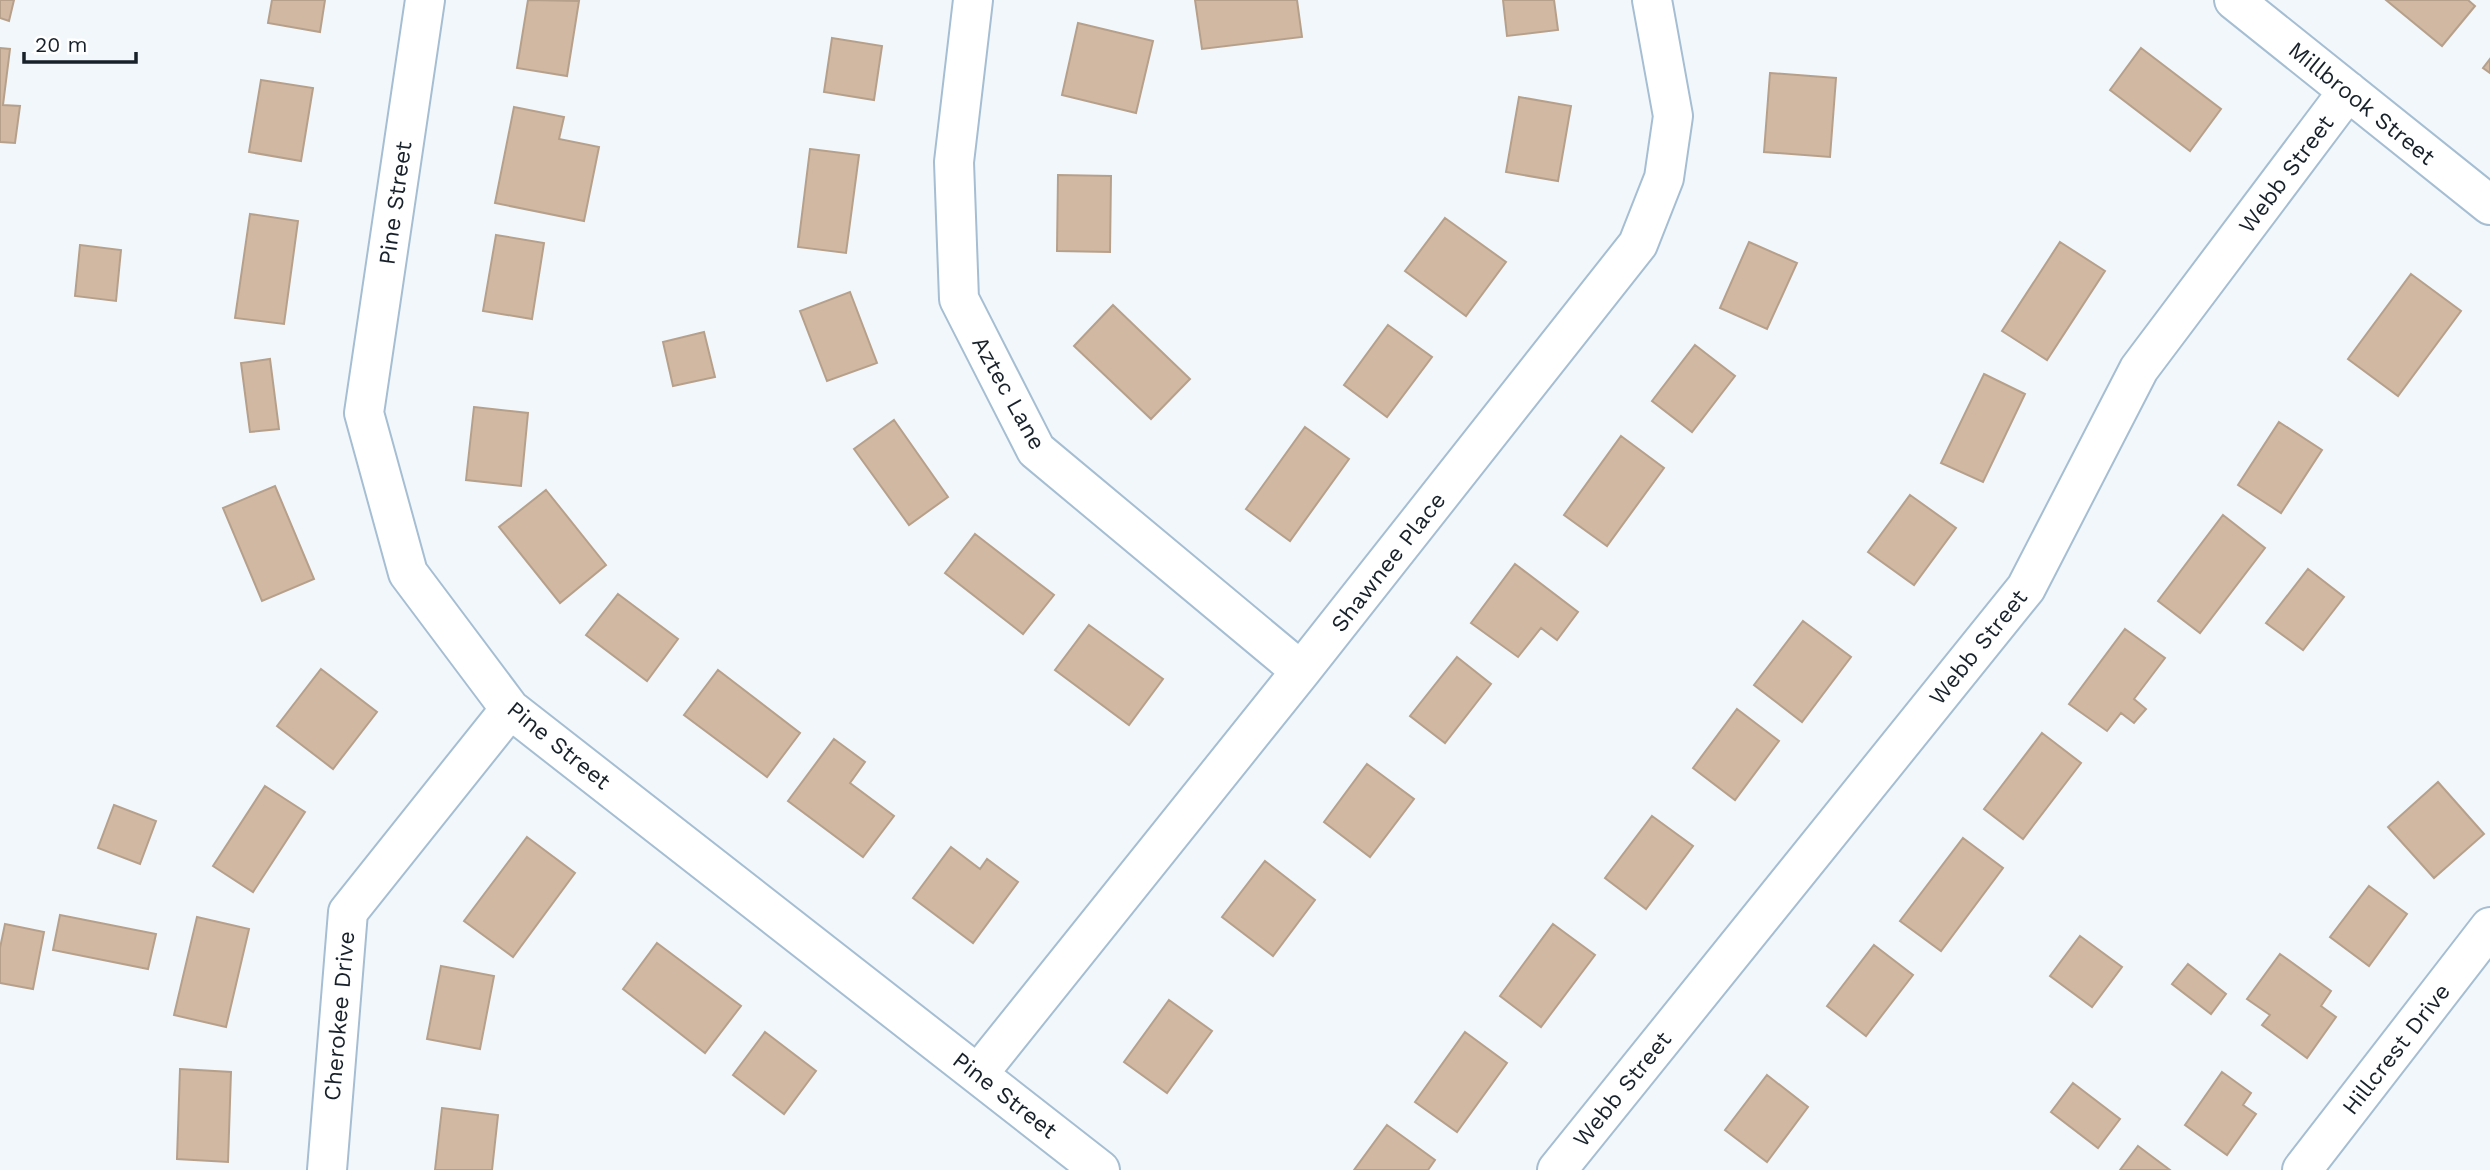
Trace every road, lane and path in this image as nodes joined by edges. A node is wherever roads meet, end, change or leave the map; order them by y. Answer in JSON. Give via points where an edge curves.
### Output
{"nodes":[{"id":1,"x":425,"y":0,"type":"edge"},
{"id":2,"x":973,"y":0,"type":"edge"},
{"id":3,"x":1652,"y":0,"type":"edge"},
{"id":4,"x":2234,"y":0,"type":"edge"},
{"id":5,"x":2348,"y":91,"type":"junction"},
{"id":6,"x":2490,"y":205,"type":"edge"},
{"id":7,"x":1301,"y":671,"type":"junction"},
{"id":8,"x":510,"y":709,"type":"junction"},
{"id":9,"x":2490,"y":928,"type":"edge"},
{"id":10,"x":978,"y":1074,"type":"junction"},
{"id":11,"x":327,"y":1170,"type":"edge"},
{"id":12,"x":1100,"y":1170,"type":"edge"},
{"id":13,"x":1557,"y":1170,"type":"edge"},
{"id":14,"x":2302,"y":1170,"type":"edge"}],
"edges":[{"from":1,"to":8,"type":"street","name":"Pine Street","via":[[364,413],[408,572]]},
{"from":2,"to":7,"type":"street","name":"Aztec Lane","via":[[954,162],[959,299],[1036,450]]},
{"from":3,"to":7,"type":"street","name":"Shawnee Place","via":[[1673,116],[1664,178],[1638,243]]},
{"from":4,"to":5,"type":"street","name":"Millbrook Street"},
{"from":5,"to":6,"type":"street","name":"Millbrook Street"},
{"from":5,"to":13,"type":"street","name":"Webb Street","via":[[2139,369],[2026,588]]},
{"from":7,"to":10,"type":"street","name":"Shawnee Place"},
{"from":8,"to":10,"type":"street","name":"Pine Street"},
{"from":8,"to":11,"type":"street","name":"Cherokee Drive","via":[[348,912]]},
{"from":9,"to":14,"type":"street","name":"Hillcrest Drive"},
{"from":10,"to":12,"type":"street","name":"Pine Street"}]}
